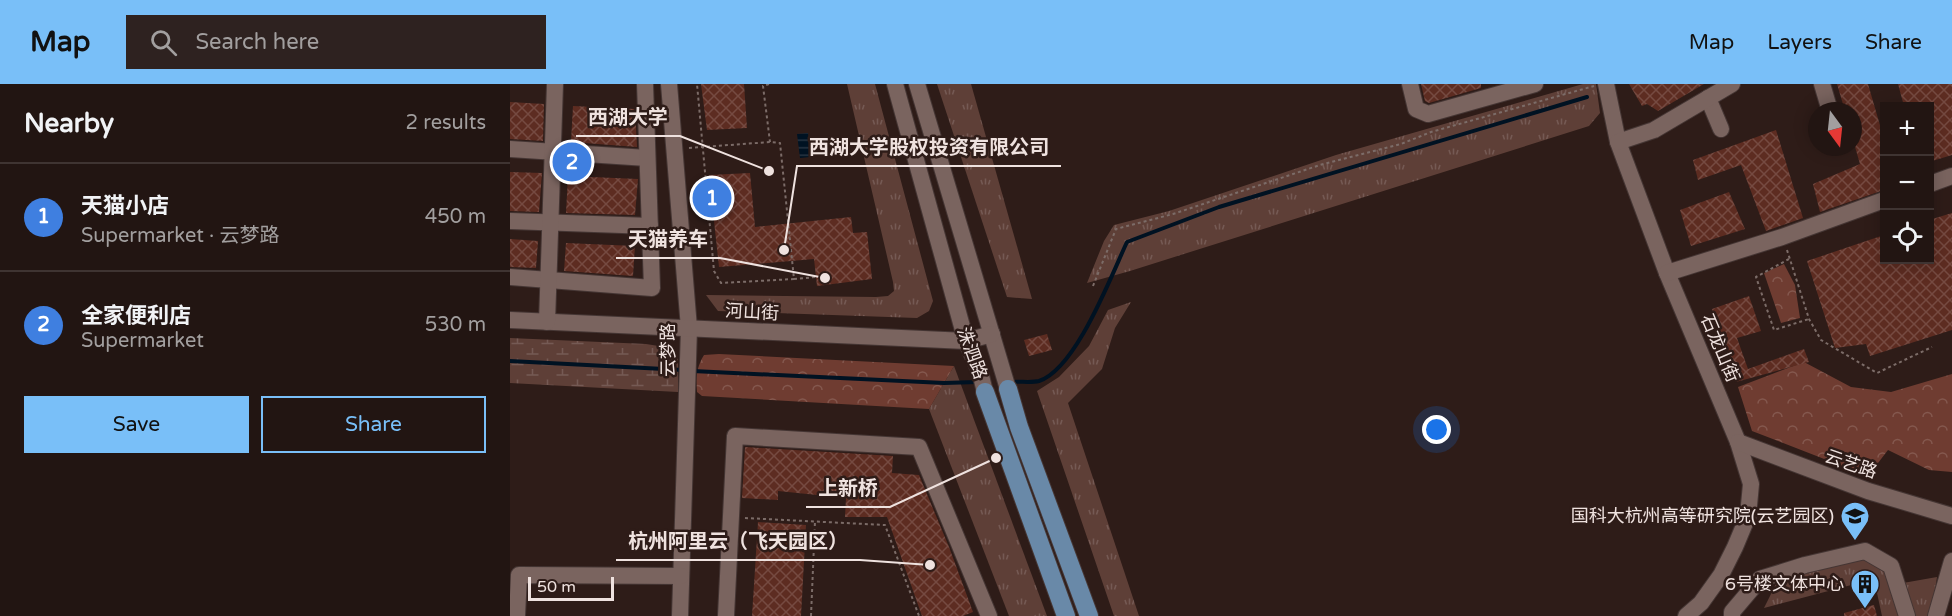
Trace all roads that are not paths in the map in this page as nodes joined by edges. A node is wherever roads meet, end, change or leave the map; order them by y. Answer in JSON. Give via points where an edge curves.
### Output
{"nodes":[{"id":1,"x":555,"y":84,"type":"edge"},
{"id":2,"x":645,"y":84,"type":"edge"},
{"id":3,"x":669,"y":84,"type":"edge"},
{"id":4,"x":895,"y":84,"type":"edge"},
{"id":5,"x":917,"y":84,"type":"edge"},
{"id":6,"x":1410,"y":84,"type":"edge"},
{"id":7,"x":1535,"y":84,"type":"edge"},
{"id":8,"x":1732,"y":84,"type":"edge"},
{"id":9,"x":1822,"y":84,"type":"edge"},
{"id":10,"x":1602,"y":85,"type":"edge"},
{"id":11,"x":1708,"y":98,"type":"junction"},
{"id":12,"x":1827,"y":102,"type":"edge"},
{"id":13,"x":1721,"y":129,"type":"dead end"},
{"id":14,"x":1618,"y":142,"type":"junction"},
{"id":15,"x":510,"y":149,"type":"edge"},
{"id":16,"x":553,"y":152,"type":"junction"},
{"id":17,"x":648,"y":158,"type":"junction"},
{"id":18,"x":1952,"y":176,"type":"edge"},
{"id":19,"x":1934,"y":182,"type":"edge"},
{"id":20,"x":1880,"y":201,"type":"edge"},
{"id":21,"x":510,"y":221,"type":"edge"},
{"id":22,"x":550,"y":222,"type":"junction"},
{"id":23,"x":650,"y":226,"type":"junction"},
{"id":24,"x":1667,"y":273,"type":"junction"},
{"id":25,"x":510,"y":277,"type":"edge"},
{"id":26,"x":548,"y":281,"type":"junction"},
{"id":27,"x":510,"y":320,"type":"edge"},
{"id":28,"x":547,"y":322,"type":"junction"},
{"id":29,"x":689,"y":328,"type":"junction"},
{"id":30,"x":992,"y":334,"type":"junction"},
{"id":31,"x":966,"y":341,"type":"junction"},
{"id":32,"x":1004,"y":376,"type":"joint"},
{"id":33,"x":986,"y":392,"type":"joint"},
{"id":34,"x":1738,"y":442,"type":"junction"},
{"id":35,"x":1952,"y":516,"type":"edge"},
{"id":36,"x":1952,"y":561,"type":"edge"},
{"id":37,"x":681,"y":576,"type":"junction"},
{"id":38,"x":517,"y":616,"type":"edge"},
{"id":39,"x":680,"y":616,"type":"edge"},
{"id":40,"x":726,"y":616,"type":"edge"},
{"id":41,"x":989,"y":616,"type":"edge"},
{"id":42,"x":1066,"y":616,"type":"edge"},
{"id":43,"x":1089,"y":616,"type":"edge"},
{"id":44,"x":1686,"y":616,"type":"edge"},
{"id":45,"x":1732,"y":616,"type":"edge"},
{"id":46,"x":1907,"y":616,"type":"edge"},
{"id":47,"x":1936,"y":616,"type":"edge"}],
"edges":[{"from":1,"to":16,"type":"street"},
{"from":2,"to":17,"type":"street"},
{"from":3,"to":29,"type":"street","name":"云梦路"},
{"from":4,"to":31,"type":"street","name":"洙泗路"},
{"from":5,"to":30,"type":"street","name":"洙泗路"},
{"from":6,"to":7,"type":"street","via":[[1416,109],[1428,114]]},
{"from":8,"to":11,"type":"street"},
{"from":9,"to":12,"type":"street"},
{"from":10,"to":14,"type":"street","name":"石龙山街"},
{"from":11,"to":13,"type":"street"},
{"from":11,"to":14,"type":"street","via":[[1654,130]]},
{"from":14,"to":24,"type":"street","name":"石龙山街"},
{"from":15,"to":16,"type":"street"},
{"from":16,"to":17,"type":"street"},
{"from":16,"to":22,"type":"street"},
{"from":17,"to":23,"type":"street"},
{"from":18,"to":19,"type":"street"},
{"from":20,"to":24,"type":"street"},
{"from":21,"to":22,"type":"street"},
{"from":22,"to":23,"type":"street"},
{"from":22,"to":26,"type":"street"},
{"from":23,"to":26,"type":"street","via":[[652,288]]},
{"from":24,"to":34,"type":"street","name":"石龙山街"},
{"from":25,"to":26,"type":"street"},
{"from":26,"to":28,"type":"street"},
{"from":27,"to":28,"type":"street","name":"河山街"},
{"from":28,"to":29,"type":"street","name":"河山街"},
{"from":29,"to":31,"type":"street","name":"河山街"},
{"from":29,"to":37,"type":"street","name":"云梦路"},
{"from":30,"to":31,"type":"street","name":"河山街"},
{"from":30,"to":32,"type":"street","name":"洙泗路"},
{"from":31,"to":33,"type":"street","name":"洙泗路"},
{"from":32,"to":43,"type":"main road","name":"洙泗路"},
{"from":33,"to":42,"type":"main road","name":"洙泗路"},
{"from":34,"to":35,"type":"street","name":"云艺路","via":[[1868,491]]},
{"from":34,"to":44,"type":"street","name":"石龙山街","via":[[1751,484],[1748,516],[1721,575]]},
{"from":36,"to":47,"type":"street"},
{"from":37,"to":38,"type":"street","via":[[519,575]]},
{"from":37,"to":39,"type":"street","name":"云梦路"},
{"from":40,"to":41,"type":"street","via":[[735,436],[919,447]]},
{"from":45,"to":46,"type":"street","via":[[1760,579],[1866,551],[1891,566]]}]}
